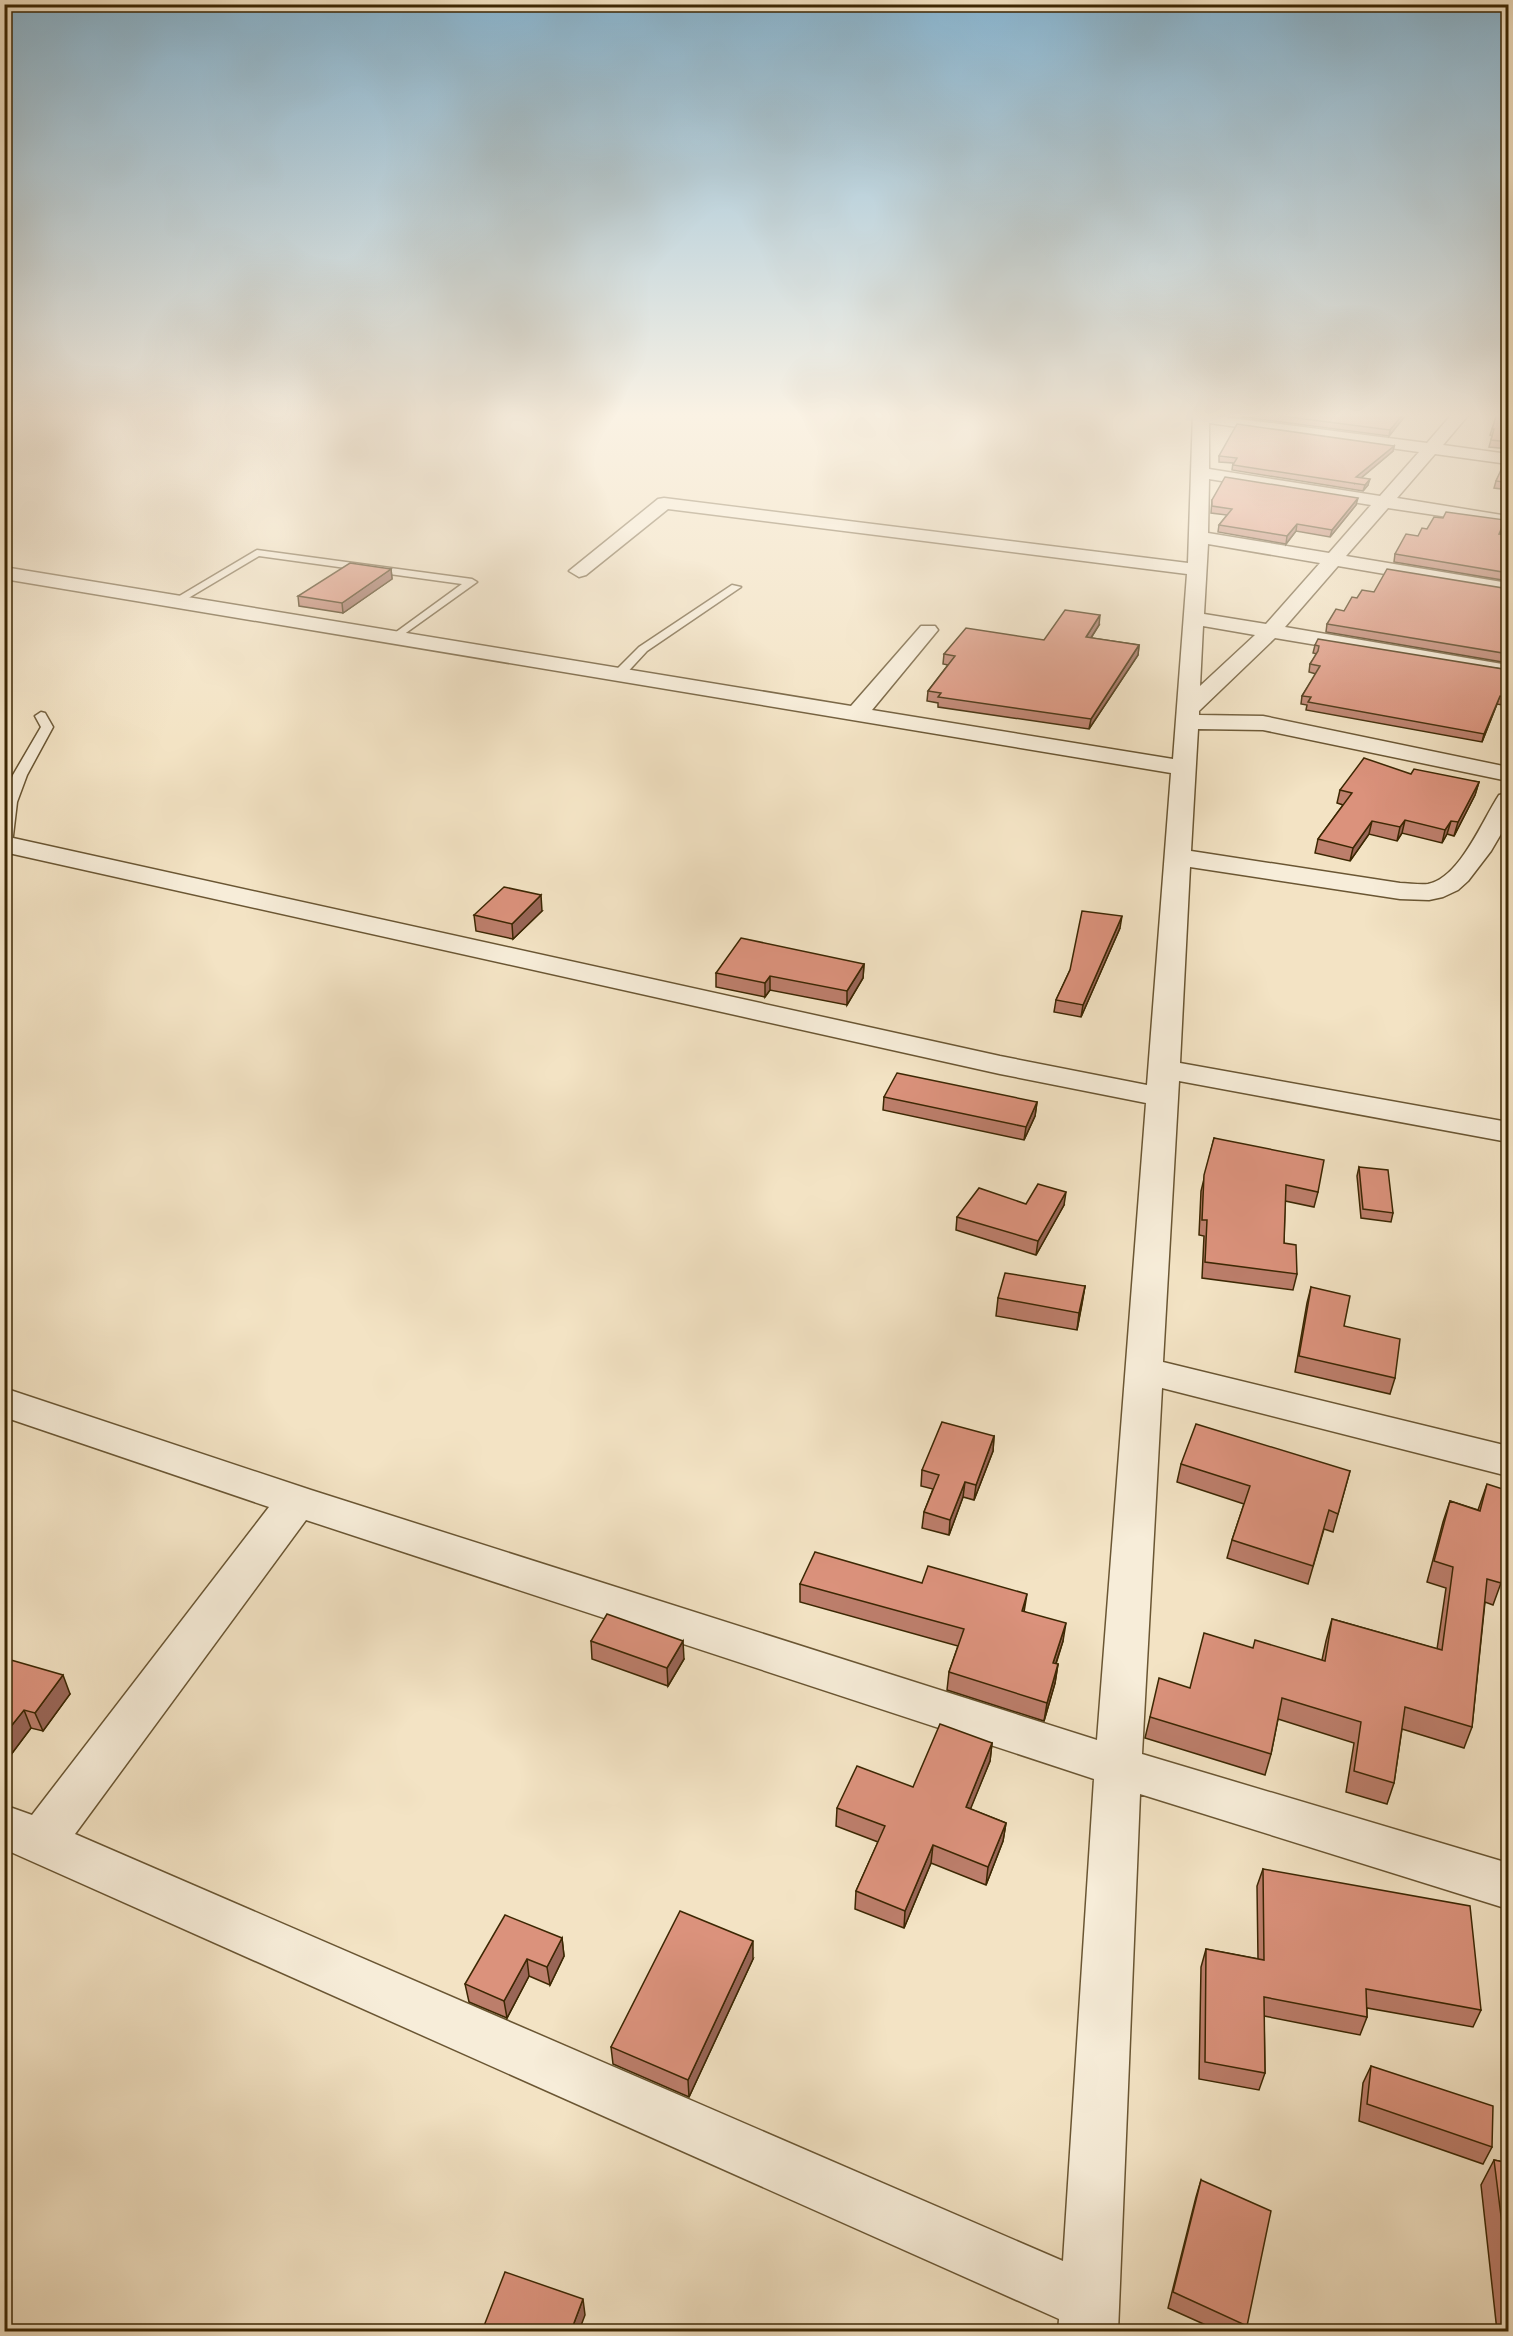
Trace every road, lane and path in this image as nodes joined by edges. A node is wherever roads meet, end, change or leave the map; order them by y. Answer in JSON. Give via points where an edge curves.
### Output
{"nodes":[{"id":1,"x":640,"y":522,"type":"edge"},
{"id":2,"x":863,"y":522,"type":"edge"},
{"id":3,"x":1199,"y":522,"type":"edge"},
{"id":4,"x":1366,"y":522,"type":"edge"},
{"id":5,"x":1198,"y":554,"type":"junction"},
{"id":6,"x":1333,"y":560,"type":"junction"},
{"id":7,"x":579,"y":571,"type":"dead end"},
{"id":8,"x":4,"y":573,"type":"edge"},
{"id":9,"x":736,"y":587,"type":"dead end"},
{"id":10,"x":1509,"y":589,"type":"edge"},
{"id":11,"x":176,"y":601,"type":"junction"},
{"id":12,"x":1194,"y":618,"type":"junction"},
{"id":13,"x":928,"y":630,"type":"dead end"},
{"id":14,"x":1271,"y":630,"type":"junction"},
{"id":15,"x":396,"y":637,"type":"junction"},
{"id":16,"x":1509,"y":671,"type":"edge"},
{"id":17,"x":618,"y":675,"type":"junction"},
{"id":18,"x":855,"y":715,"type":"junction"},
{"id":19,"x":40,"y":716,"type":"dead end"},
{"id":20,"x":1187,"y":716,"type":"junction"},
{"id":21,"x":1184,"y":768,"type":"junction"},
{"id":22,"x":1509,"y":774,"type":"edge"},
{"id":23,"x":1509,"y":800,"type":"edge"},
{"id":24,"x":1501,"y":828,"type":"edge"},
{"id":25,"x":5,"y":844,"type":"edge"},
{"id":26,"x":1178,"y":857,"type":"junction"},
{"id":27,"x":1162,"y":1083,"type":"junction"},
{"id":28,"x":1509,"y":1132,"type":"edge"},
{"id":29,"x":1144,"y":1370,"type":"junction"},
{"id":30,"x":4,"y":1401,"type":"edge"},
{"id":31,"x":1509,"y":1461,"type":"edge"},
{"id":32,"x":297,"y":1502,"type":"junction"},
{"id":33,"x":1118,"y":1767,"type":"junction"},
{"id":34,"x":23,"y":1834,"type":"edge"},
{"id":35,"x":1509,"y":1886,"type":"edge"},
{"id":36,"x":1089,"y":2317,"type":"edge"}],
"edges":[{"from":1,"to":7,"type":"street"},
{"from":2,"to":5,"type":"street"},
{"from":3,"to":5,"type":"street"},
{"from":4,"to":6,"type":"street"},
{"from":5,"to":6,"type":"street"},
{"from":5,"to":12,"type":"street"},
{"from":6,"to":10,"type":"street"},
{"from":6,"to":14,"type":"street"},
{"from":8,"to":11,"type":"street"},
{"from":9,"to":17,"type":"lane","via":[[643,649]]},
{"from":11,"to":15,"type":"street"},
{"from":11,"to":15,"type":"lane","via":[[257,553],[472,582]]},
{"from":12,"to":14,"type":"street"},
{"from":12,"to":20,"type":"street"},
{"from":13,"to":18,"type":"street"},
{"from":14,"to":16,"type":"street"},
{"from":14,"to":20,"type":"street"},
{"from":15,"to":17,"type":"street"},
{"from":17,"to":18,"type":"street"},
{"from":18,"to":21,"type":"street"},
{"from":19,"to":25,"type":"lane","via":[[47,727],[10,802]]},
{"from":20,"to":21,"type":"street"},
{"from":20,"to":22,"type":"street","via":[[1263,723]]},
{"from":21,"to":26,"type":"street"},
{"from":23,"to":24,"type":"street"},
{"from":24,"to":26,"type":"street","via":[[1455,882],[1436,891],[1400,891]]},
{"from":25,"to":27,"type":"street","via":[[1000,1065]]},
{"from":26,"to":27,"type":"street"},
{"from":27,"to":28,"type":"street"},
{"from":27,"to":29,"type":"street"},
{"from":29,"to":31,"type":"street"},
{"from":29,"to":33,"type":"street"},
{"from":30,"to":32,"type":"street"},
{"from":32,"to":33,"type":"street"},
{"from":32,"to":34,"type":"street"},
{"from":33,"to":35,"type":"street"},
{"from":33,"to":36,"type":"street"},
{"from":34,"to":36,"type":"street"}]}
